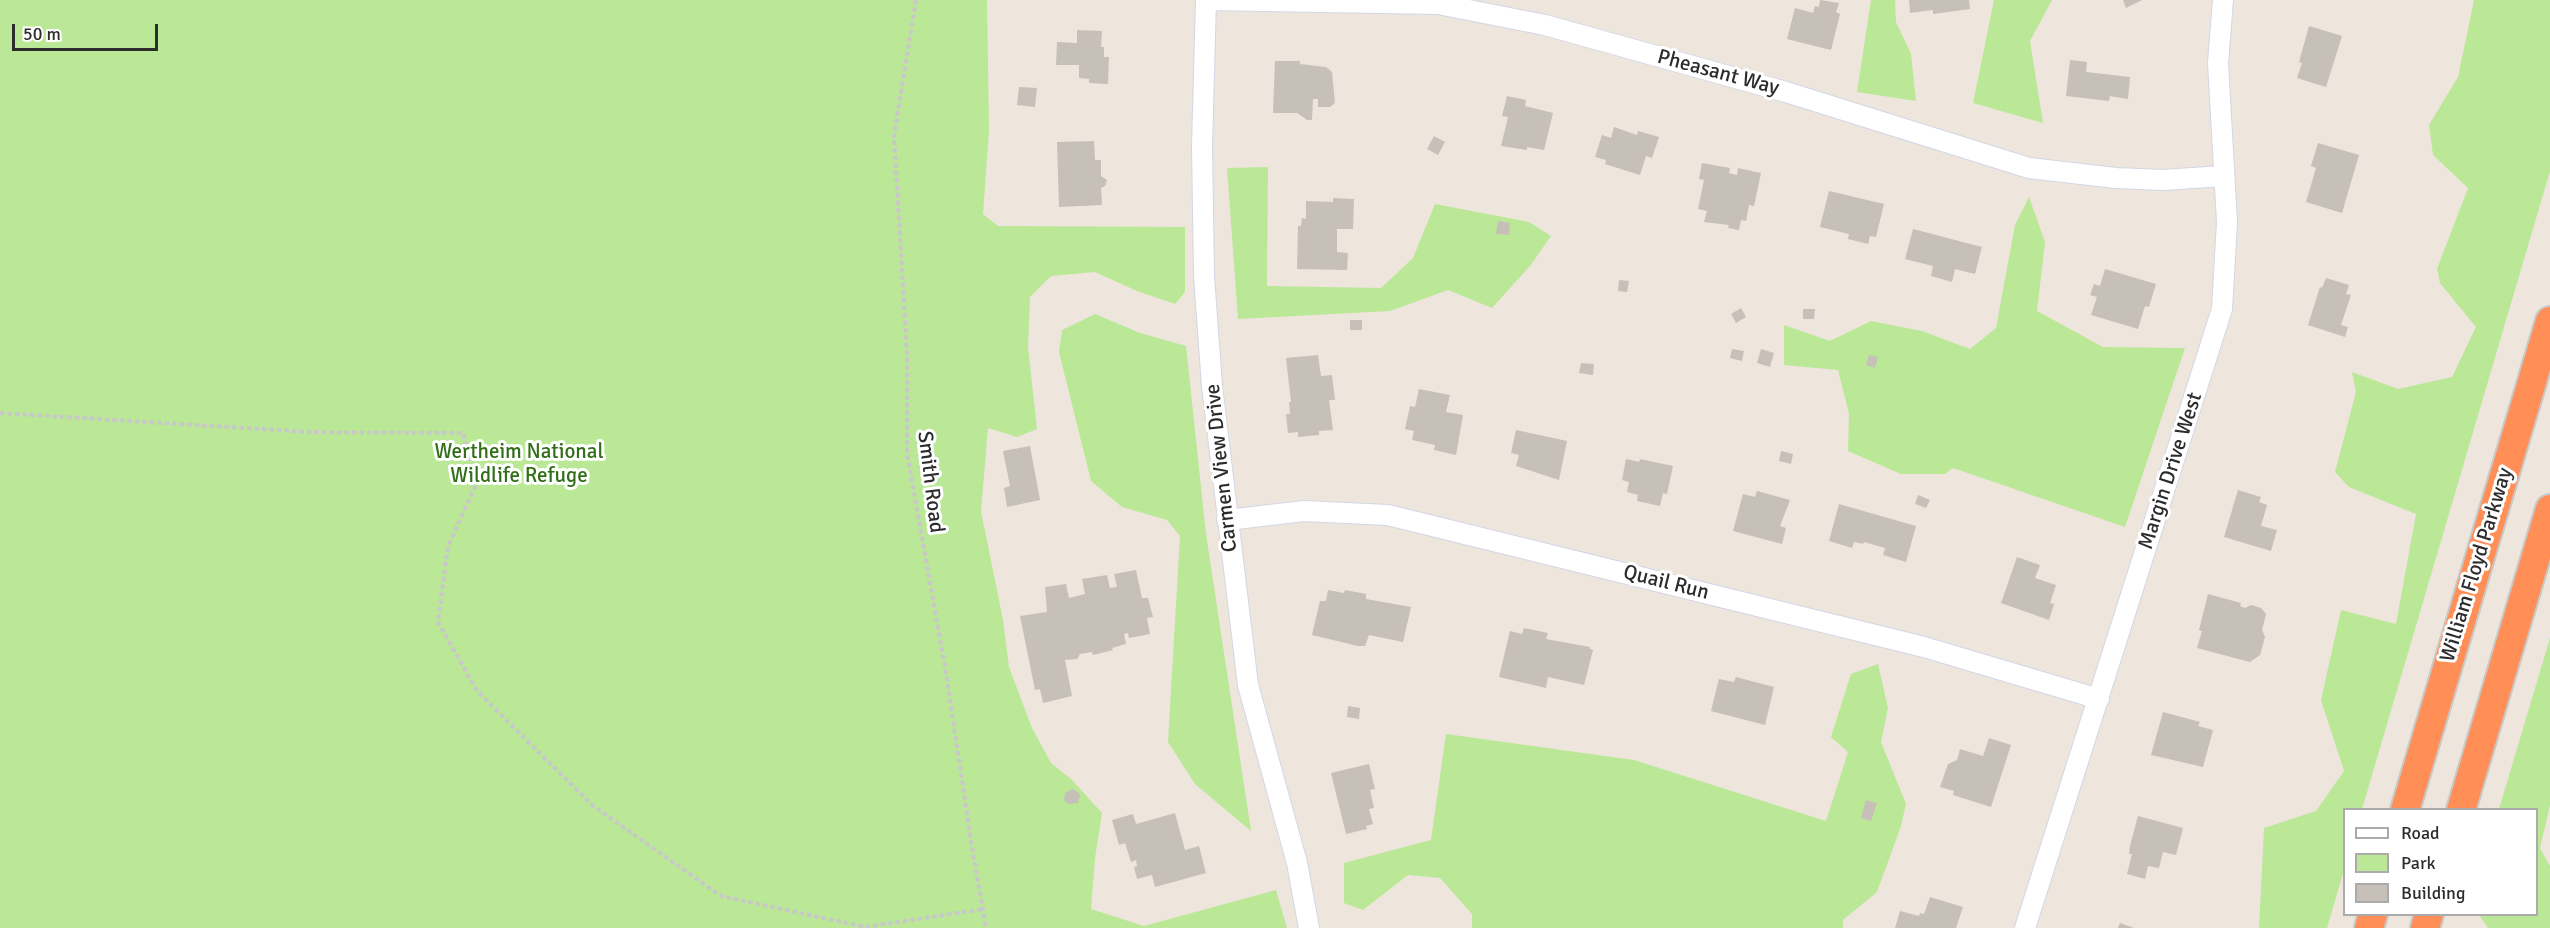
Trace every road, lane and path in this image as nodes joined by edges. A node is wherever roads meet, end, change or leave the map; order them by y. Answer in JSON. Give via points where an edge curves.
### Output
{"nodes":[{"id":1,"x":916,"y":0,"type":"edge"},
{"id":2,"x":1206,"y":0,"type":"edge"},
{"id":3,"x":2223,"y":0,"type":"edge"},
{"id":4,"x":2223,"y":176,"type":"junction"},
{"id":5,"x":2550,"y":321,"type":"edge"},
{"id":6,"x":0,"y":412,"type":"edge"},
{"id":7,"x":2550,"y":509,"type":"edge"},
{"id":8,"x":1227,"y":520,"type":"junction"},
{"id":9,"x":2099,"y":699,"type":"junction"},
{"id":10,"x":2406,"y":808,"type":"edge"},
{"id":11,"x":2462,"y":808,"type":"edge"},
{"id":12,"x":984,"y":909,"type":"junction"},
{"id":13,"x":986,"y":928,"type":"edge"},
{"id":14,"x":1309,"y":928,"type":"edge"},
{"id":15,"x":2025,"y":928,"type":"edge"}],
"edges":[{"from":1,"to":12,"type":"path","name":"Smith Road","via":[[894,136],[907,353],[907,453]]},
{"from":2,"to":4,"type":"street","name":"Pheasant Way","via":[[1448,5],[1545,25],[1763,86],[2029,168],[2163,180]]},
{"from":2,"to":8,"type":"street","name":"Carmen View Drive","via":[[1204,276]]},
{"from":3,"to":4,"type":"street","name":"Margin Drive West","via":[[2218,63]]},
{"from":4,"to":9,"type":"street","name":"Margin Drive West","via":[[2227,222],[2222,309]]},
{"from":5,"to":10,"type":"highway","name":"William Floyd Parkway"},
{"from":6,"to":12,"type":"path","via":[[309,432],[463,433],[475,487],[448,546],[438,622],[477,691],[592,805],[721,896],[865,927]]},
{"from":7,"to":11,"type":"highway"},
{"from":8,"to":9,"type":"street","name":"Quail Run","via":[[1304,511],[1388,515],[1924,647]]},
{"from":8,"to":14,"type":"street","name":"Carmen View Drive","via":[[1248,685],[1297,863]]},
{"from":9,"to":15,"type":"street","name":"Margin Drive West"},
{"from":12,"to":13,"type":"path","name":"Smith Road"}]}
